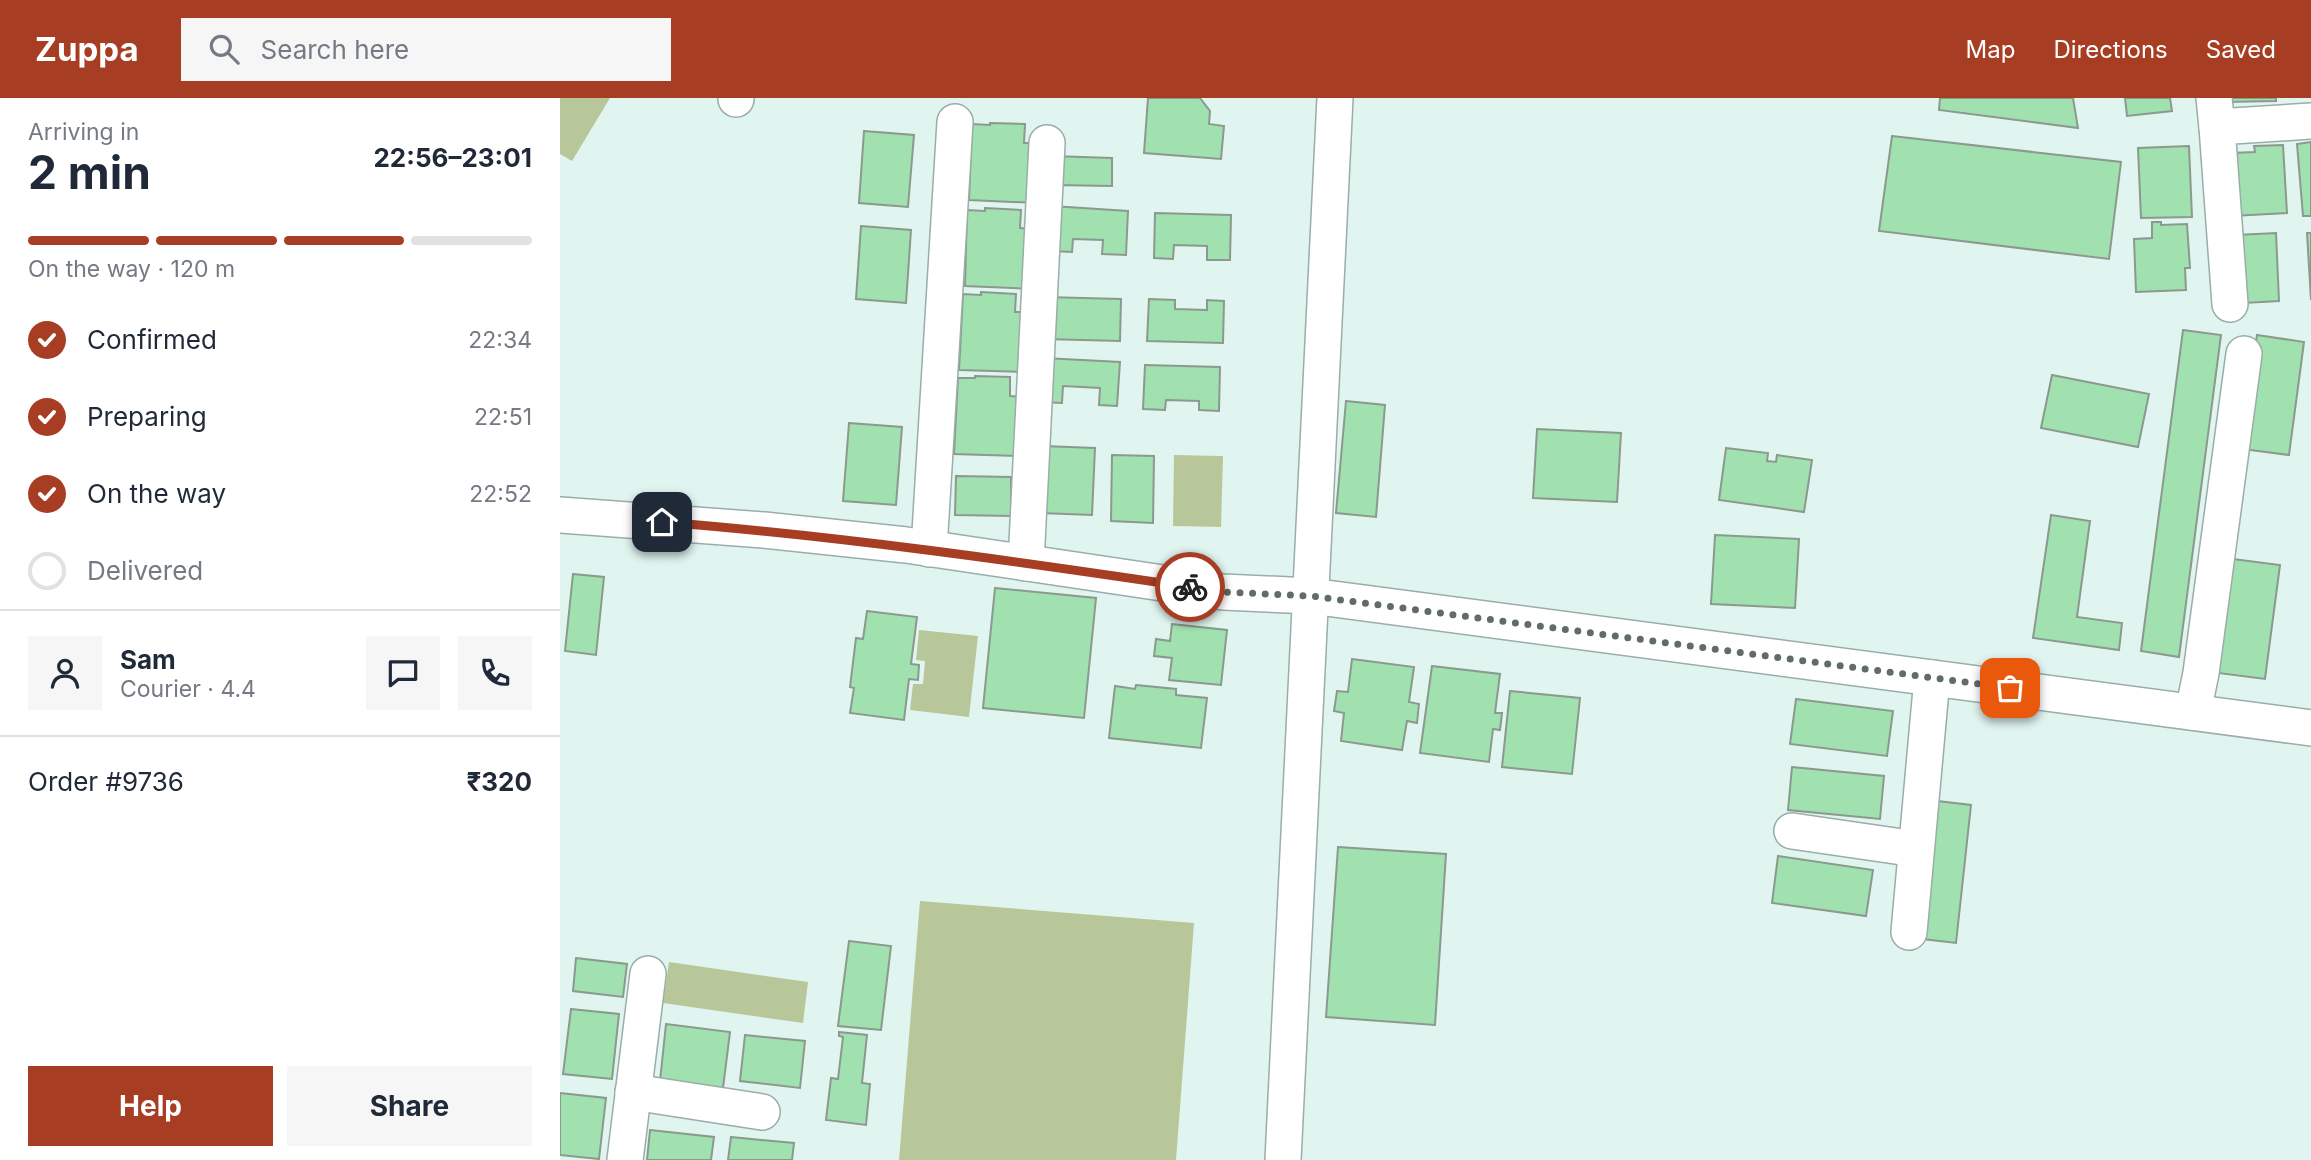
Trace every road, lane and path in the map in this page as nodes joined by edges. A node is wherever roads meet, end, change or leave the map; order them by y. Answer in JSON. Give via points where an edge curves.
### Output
{"nodes":[{"id":1,"x":1335,"y":98,"type":"edge"},
{"id":2,"x":2215,"y":113,"type":"edge"},
{"id":3,"x":2311,"y":121,"type":"edge"},
{"id":4,"x":955,"y":122,"type":"dead end"},
{"id":5,"x":1047,"y":143,"type":"dead end"},
{"id":6,"x":2230,"y":304,"type":"dead end"},
{"id":7,"x":2244,"y":354,"type":"dead end"},
{"id":8,"x":560,"y":515,"type":"edge"},
{"id":9,"x":929,"y":548,"type":"junction"},
{"id":10,"x":1026,"y":563,"type":"junction"},
{"id":11,"x":1311,"y":596,"type":"junction"},
{"id":12,"x":1932,"y":678,"type":"junction"},
{"id":13,"x":2193,"y":712,"type":"junction"},
{"id":14,"x":2311,"y":728,"type":"edge"},
{"id":15,"x":1792,"y":831,"type":"dead end"},
{"id":16,"x":1916,"y":849,"type":"junction"},
{"id":17,"x":1909,"y":932,"type":"dead end"},
{"id":18,"x":648,"y":974,"type":"dead end"},
{"id":19,"x":634,"y":1092,"type":"junction"},
{"id":20,"x":762,"y":1112,"type":"dead end"},
{"id":21,"x":625,"y":1160,"type":"edge"},
{"id":22,"x":1283,"y":1160,"type":"edge"}],
"edges":[{"from":1,"to":11,"type":"street"},
{"from":2,"to":3,"type":"street"},
{"from":2,"to":6,"type":"street"},
{"from":4,"to":9,"type":"street"},
{"from":5,"to":10,"type":"street"},
{"from":7,"to":13,"type":"street"},
{"from":8,"to":9,"type":"street"},
{"from":9,"to":10,"type":"street"},
{"from":10,"to":11,"type":"street","via":[[1223,592]]},
{"from":11,"to":12,"type":"street"},
{"from":11,"to":22,"type":"street"},
{"from":12,"to":13,"type":"street"},
{"from":12,"to":16,"type":"street"},
{"from":13,"to":14,"type":"street"},
{"from":15,"to":16,"type":"street"},
{"from":16,"to":17,"type":"street"},
{"from":18,"to":19,"type":"street"},
{"from":19,"to":20,"type":"street"},
{"from":19,"to":21,"type":"street"}]}
